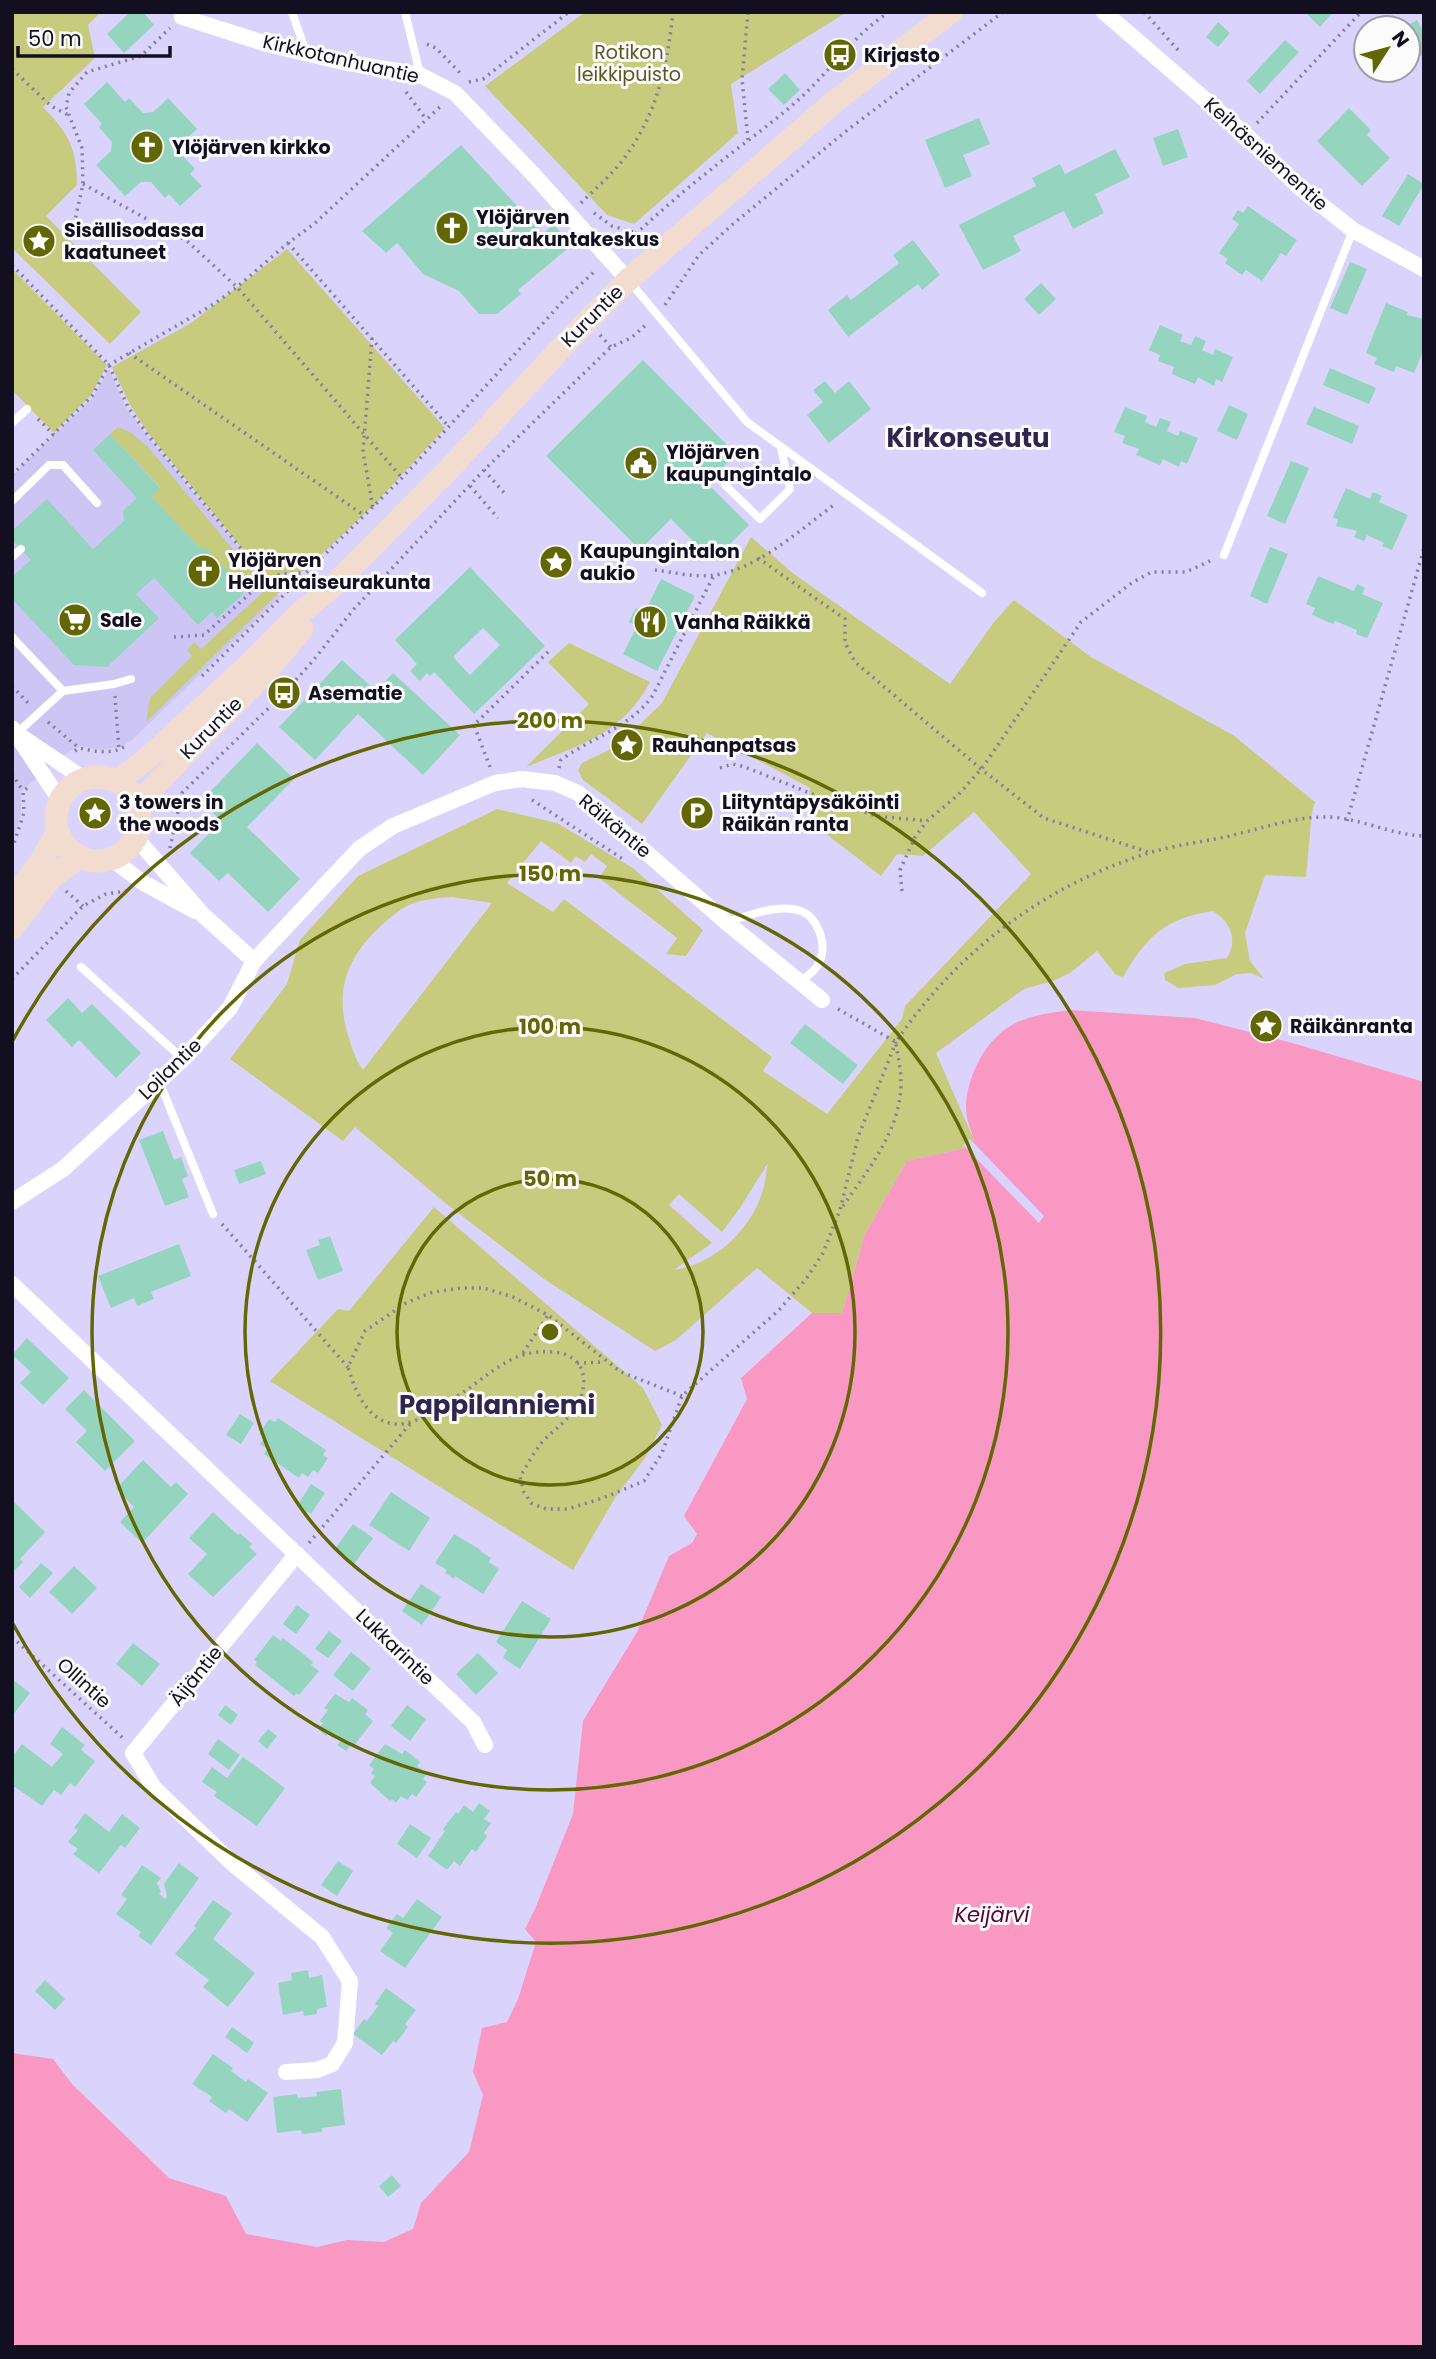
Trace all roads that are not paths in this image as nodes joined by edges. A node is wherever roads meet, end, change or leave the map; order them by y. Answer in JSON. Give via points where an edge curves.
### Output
{"nodes":[{"id":1,"x":292,"y":12,"type":"edge"},
{"id":2,"x":405,"y":12,"type":"edge"},
{"id":3,"x":926,"y":12,"type":"edge"},
{"id":4,"x":951,"y":12,"type":"edge"},
{"id":5,"x":1104,"y":12,"type":"edge"},
{"id":6,"x":182,"y":17,"type":"road end"},
{"id":7,"x":1115,"y":18,"type":"edge"},
{"id":8,"x":306,"y":54,"type":"junction"},
{"id":9,"x":872,"y":72,"type":"junction"},
{"id":10,"x":420,"y":75,"type":"junction"},
{"id":11,"x":1353,"y":230,"type":"junction"},
{"id":12,"x":1424,"y":269,"type":"edge"},
{"id":13,"x":628,"y":280,"type":"junction"},
{"id":14,"x":27,"y":409,"type":"dead end"},
{"id":15,"x":12,"y":423,"type":"edge"},
{"id":16,"x":782,"y":448,"type":"junction"},
{"id":17,"x":725,"y":485,"type":"dead end"},
{"id":18,"x":12,"y":501,"type":"edge"},
{"id":19,"x":97,"y":503,"type":"dead end"},
{"id":20,"x":21,"y":549,"type":"dead end"},
{"id":21,"x":1224,"y":555,"type":"road end"},
{"id":22,"x":12,"y":557,"type":"edge"},
{"id":23,"x":335,"y":584,"type":"junction"},
{"id":24,"x":982,"y":593,"type":"dead end"},
{"id":25,"x":12,"y":638,"type":"edge"},
{"id":26,"x":131,"y":678,"type":"dead end"},
{"id":27,"x":63,"y":691,"type":"junction"},
{"id":28,"x":15,"y":730,"type":"edge"},
{"id":29,"x":84,"y":779,"type":"junction"},
{"id":30,"x":117,"y":781,"type":"junction"},
{"id":31,"x":60,"y":800,"type":"junction"},
{"id":32,"x":138,"y":805,"type":"junction"},
{"id":33,"x":58,"y":832,"type":"junction"},
{"id":34,"x":136,"y":838,"type":"junction"},
{"id":35,"x":79,"y":857,"type":"junction"},
{"id":36,"x":112,"y":859,"type":"junction"},
{"id":37,"x":12,"y":901,"type":"edge"},
{"id":38,"x":203,"y":915,"type":"junction"},
{"id":39,"x":726,"y":922,"type":"junction"},
{"id":40,"x":12,"y":928,"type":"edge"},
{"id":41,"x":254,"y":961,"type":"junction"},
{"id":42,"x":81,"y":967,"type":"dead end"},
{"id":43,"x":799,"y":982,"type":"junction"},
{"id":44,"x":822,"y":1000,"type":"road end"},
{"id":45,"x":183,"y":1059,"type":"junction"},
{"id":46,"x":159,"y":1081,"type":"junction"},
{"id":47,"x":12,"y":1202,"type":"edge"},
{"id":48,"x":213,"y":1214,"type":"road end"},
{"id":49,"x":12,"y":1284,"type":"edge"},
{"id":50,"x":297,"y":1554,"type":"junction"},
{"id":51,"x":485,"y":1745,"type":"dead end"},
{"id":52,"x":286,"y":2072,"type":"dead end"}],
"edges":[{"from":1,"to":8,"type":"lane"},
{"from":2,"to":10,"type":"lane"},
{"from":3,"to":9,"type":"main road","name":"Kuruntie"},
{"from":4,"to":9,"type":"main road","name":"Kuruntie"},
{"from":5,"to":7,"type":"street","name":"Keihäsniementie"},
{"from":6,"to":8,"type":"street","name":"Kirkkotanhuantie"},
{"from":7,"to":11,"type":"street","name":"Keihäsniementie","via":[[1300,188]]},
{"from":8,"to":10,"type":"street","name":"Kirkkotanhuantie"},
{"from":9,"to":13,"type":"main road","name":"Kuruntie"},
{"from":10,"to":13,"type":"street","name":"Kirkkotanhuantie","via":[[455,93]]},
{"from":11,"to":12,"type":"street","name":"Keihäsniementie"},
{"from":11,"to":21,"type":"lane"},
{"from":13,"to":16,"type":"lane","via":[[747,422]]},
{"from":13,"to":23,"type":"main road","name":"Kuruntie"},
{"from":14,"to":15,"type":"lane"},
{"from":16,"to":17,"type":"lane","via":[[790,489],[760,519]]},
{"from":16,"to":24,"type":"lane"},
{"from":18,"to":19,"type":"lane","via":[[49,465],[62,465]]},
{"from":20,"to":22,"type":"lane"},
{"from":23,"to":30,"type":"main road","name":"Kuruntie","via":[[147,759]]},
{"from":23,"to":32,"type":"main road","name":"Kuruntie","via":[[265,674]]},
{"from":25,"to":27,"type":"lane"},
{"from":26,"to":27,"type":"lane"},
{"from":27,"to":28,"type":"lane"},
{"from":28,"to":29,"type":"street"},
{"from":28,"to":31,"type":"street"},
{"from":29,"to":30,"type":"main road","via":[[95,776]]},
{"from":29,"to":31,"type":"main road","via":[[66,790]]},
{"from":30,"to":32,"type":"main road"},
{"from":31,"to":33,"type":"main road"},
{"from":32,"to":34,"type":"main road"},
{"from":33,"to":35,"type":"main road"},
{"from":33,"to":37,"type":"main road"},
{"from":34,"to":36,"type":"main road"},
{"from":34,"to":38,"type":"street"},
{"from":35,"to":36,"type":"main road"},
{"from":35,"to":40,"type":"main road","via":[[52,877]]},
{"from":36,"to":38,"type":"street","via":[[142,882]]},
{"from":38,"to":41,"type":"street"},
{"from":39,"to":41,"type":"street","name":"Räikäntie","via":[[578,793],[555,783],[522,779],[495,783],[393,826],[359,849]]},
{"from":39,"to":43,"type":"street","name":"Räikäntie"},
{"from":39,"to":43,"type":"lane","via":[[781,909],[802,911],[817,924],[822,942],[821,958],[813,972]]},
{"from":41,"to":45,"type":"street","name":"Loilantie","via":[[230,1008]]},
{"from":42,"to":45,"type":"lane"},
{"from":43,"to":44,"type":"street","name":"Räikäntie"},
{"from":45,"to":46,"type":"street","name":"Loilantie"},
{"from":46,"to":47,"type":"street","name":"Loilantie","via":[[63,1169]]},
{"from":46,"to":48,"type":"lane"},
{"from":49,"to":50,"type":"street"},
{"from":50,"to":51,"type":"street","name":"Lukkarintie","via":[[473,1722]]},
{"from":50,"to":52,"type":"street","name":"Äijäntie","via":[[133,1752],[154,1788],[232,1863],[321,1937],[350,1981],[345,2043],[332,2064]]}]}
